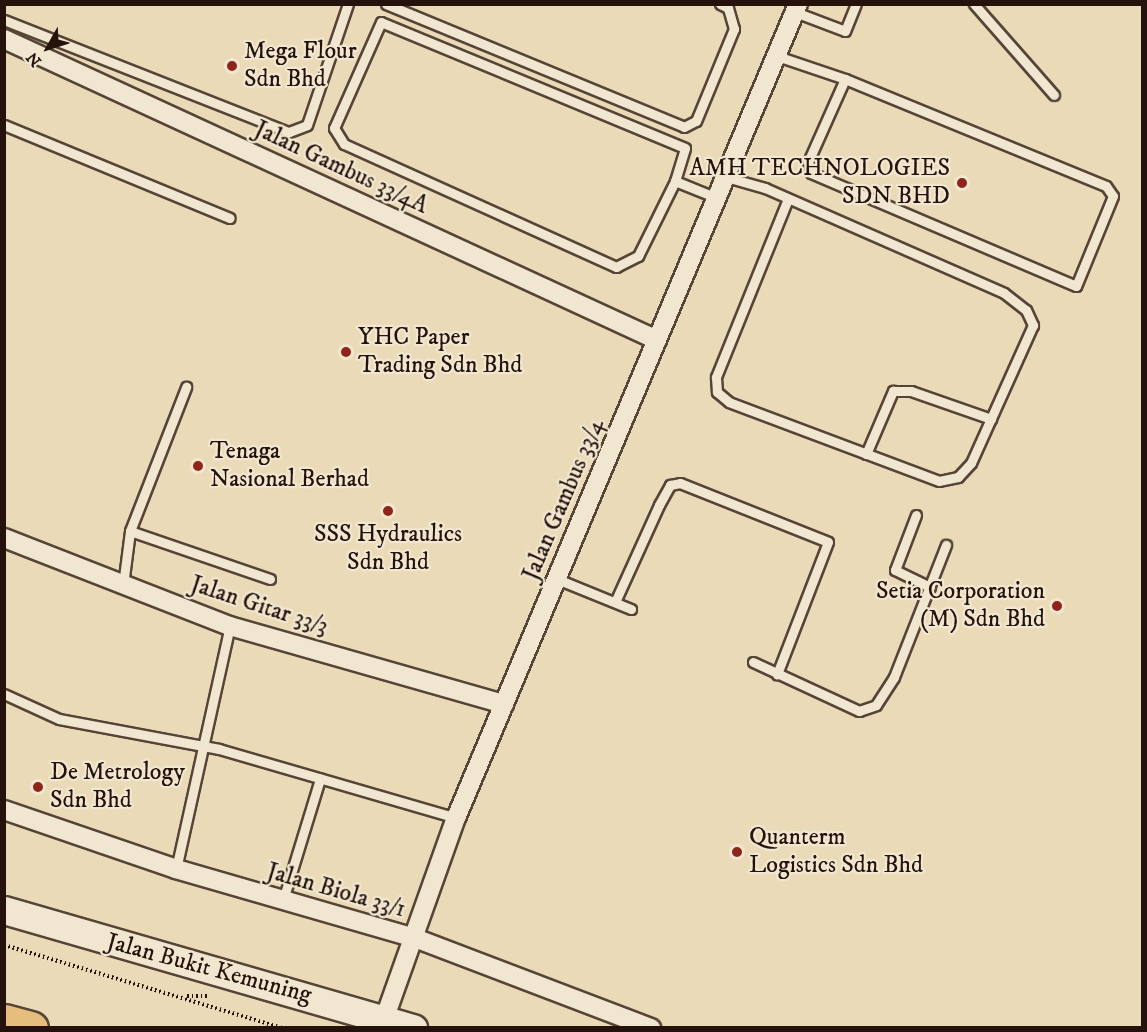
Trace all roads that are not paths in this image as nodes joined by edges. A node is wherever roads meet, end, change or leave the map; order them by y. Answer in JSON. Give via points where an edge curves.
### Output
{"nodes":[{"id":1,"x":348,"y":4,"type":"edge"},
{"id":2,"x":386,"y":4,"type":"edge"},
{"id":3,"x":720,"y":4,"type":"edge"},
{"id":4,"x":856,"y":4,"type":"edge"},
{"id":5,"x":974,"y":4,"type":"edge"},
{"id":6,"x":797,"y":8,"type":"edge"},
{"id":7,"x":4,"y":20,"type":"edge"},
{"id":8,"x":4,"y":39,"type":"edge"},
{"id":9,"x":777,"y":56,"type":"junction"},
{"id":10,"x":845,"y":79,"type":"junction"},
{"id":11,"x":1054,"y":95,"type":"dead end"},
{"id":12,"x":4,"y":125,"type":"edge"},
{"id":13,"x":726,"y":177,"type":"junction"},
{"id":14,"x":675,"y":181,"type":"junction"},
{"id":15,"x":717,"y":198,"type":"junction"},
{"id":16,"x":788,"y":199,"type":"junction"},
{"id":17,"x":230,"y":218,"type":"dead end"},
{"id":18,"x":657,"y":340,"type":"junction"},
{"id":19,"x":186,"y":387,"type":"dead end"},
{"id":20,"x":991,"y":419,"type":"junction"},
{"id":21,"x":866,"y":454,"type":"junction"},
{"id":22,"x":916,"y":515,"type":"dead end"},
{"id":23,"x":130,"y":531,"type":"junction"},
{"id":24,"x":4,"y":538,"type":"edge"},
{"id":25,"x":946,"y":544,"type":"dead end"},
{"id":26,"x":270,"y":579,"type":"dead end"},
{"id":27,"x":557,"y":579,"type":"junction"},
{"id":28,"x":123,"y":585,"type":"junction"},
{"id":29,"x":930,"y":587,"type":"junction"},
{"id":30,"x":615,"y":602,"type":"junction"},
{"id":31,"x":631,"y":609,"type":"dead end"},
{"id":32,"x":230,"y":626,"type":"junction"},
{"id":33,"x":753,"y":662,"type":"dead end"},
{"id":34,"x":777,"y":674,"type":"junction"},
{"id":35,"x":4,"y":694,"type":"edge"},
{"id":36,"x":504,"y":704,"type":"junction"},
{"id":37,"x":203,"y":746,"type":"junction"},
{"id":38,"x":320,"y":779,"type":"junction"},
{"id":39,"x":4,"y":810,"type":"edge"},
{"id":40,"x":456,"y":818,"type":"junction"},
{"id":41,"x":176,"y":869,"type":"junction"},
{"id":42,"x":283,"y":900,"type":"junction"},
{"id":43,"x":4,"y":910,"type":"edge"},
{"id":44,"x":415,"y":938,"type":"junction"},
{"id":45,"x":385,"y":1017,"type":"junction"},
{"id":46,"x":4,"y":1021,"type":"edge"},
{"id":47,"x":31,"y":1028,"type":"edge"},
{"id":48,"x":413,"y":1028,"type":"edge"},
{"id":49,"x":651,"y":1028,"type":"edge"}],
"edges":[{"from":1,"to":7,"type":"lane","via":[[306,125],[289,132]]},
{"from":2,"to":3,"type":"lane","via":[[684,128],[696,121],[734,29],[728,8]]},
{"from":4,"to":6,"type":"lane","via":[[845,31]]},
{"from":5,"to":11,"type":"lane"},
{"from":6,"to":9,"type":"street","name":"Jalan Gambus 33/4"},
{"from":8,"to":18,"type":"street","name":"Jalan Gambus 33/4A"},
{"from":9,"to":10,"type":"lane"},
{"from":9,"to":13,"type":"street","name":"Jalan Gambus 33/4"},
{"from":10,"to":10,"type":"lane","via":[[1106,186],[1113,196],[1076,286],[811,173],[808,162]]},
{"from":12,"to":17,"type":"lane"},
{"from":13,"to":15,"type":"street","name":"Jalan Gambus 33/4"},
{"from":13,"to":16,"type":"lane"},
{"from":14,"to":14,"type":"lane","via":[[638,256],[616,267],[344,144],[334,128],[381,22],[685,148]]},
{"from":14,"to":15,"type":"lane"},
{"from":15,"to":18,"type":"street","name":"Jalan Gambus 33/4"},
{"from":16,"to":20,"type":"lane","via":[[1004,292],[1026,310],[1034,325]]},
{"from":16,"to":21,"type":"lane","via":[[716,377],[717,392],[729,402]]},
{"from":18,"to":27,"type":"street","name":"Jalan Gambus 33/4"},
{"from":19,"to":23,"type":"lane"},
{"from":20,"to":21,"type":"lane","via":[[958,477],[939,481]]},
{"from":20,"to":21,"type":"lane","via":[[911,391],[893,391]]},
{"from":22,"to":29,"type":"lane","via":[[896,570]]},
{"from":23,"to":26,"type":"lane"},
{"from":23,"to":28,"type":"lane"},
{"from":24,"to":28,"type":"street","name":"Jalan Gitar 33/3"},
{"from":25,"to":29,"type":"lane"},
{"from":27,"to":30,"type":"lane"},
{"from":27,"to":36,"type":"street","name":"Jalan Gambus 33/4"},
{"from":28,"to":32,"type":"street","name":"Jalan Gitar 33/3"},
{"from":29,"to":34,"type":"lane","via":[[894,677],[876,705],[859,711]]},
{"from":30,"to":31,"type":"lane"},
{"from":30,"to":34,"type":"lane","via":[[670,485],[680,483],[828,542]]},
{"from":32,"to":36,"type":"street","name":"Jalan Gitar 33/3"},
{"from":32,"to":37,"type":"lane"},
{"from":33,"to":34,"type":"lane"},
{"from":35,"to":37,"type":"lane","via":[[59,719]]},
{"from":36,"to":40,"type":"street","name":"Jalan Gambus 33/4"},
{"from":37,"to":38,"type":"lane"},
{"from":37,"to":41,"type":"lane"},
{"from":38,"to":40,"type":"lane"},
{"from":38,"to":42,"type":"lane"},
{"from":39,"to":41,"type":"street","name":"Jalan Biola 33/1"},
{"from":40,"to":44,"type":"street","name":"Jalan Gambus 33/4"},
{"from":41,"to":42,"type":"street","name":"Jalan Biola 33/1"},
{"from":42,"to":44,"type":"street","name":"Jalan Biola 33/1"},
{"from":43,"to":45,"type":"main road","name":"Jalan Bukit Kemuning"},
{"from":44,"to":45,"type":"street","name":"Jalan Gambus 33/4"},
{"from":44,"to":49,"type":"street","name":"Jalan Biola 33/1"},
{"from":45,"to":48,"type":"main road","name":"Jalan Bukit Kemuning"},
{"from":46,"to":47,"type":"highway"}]}
